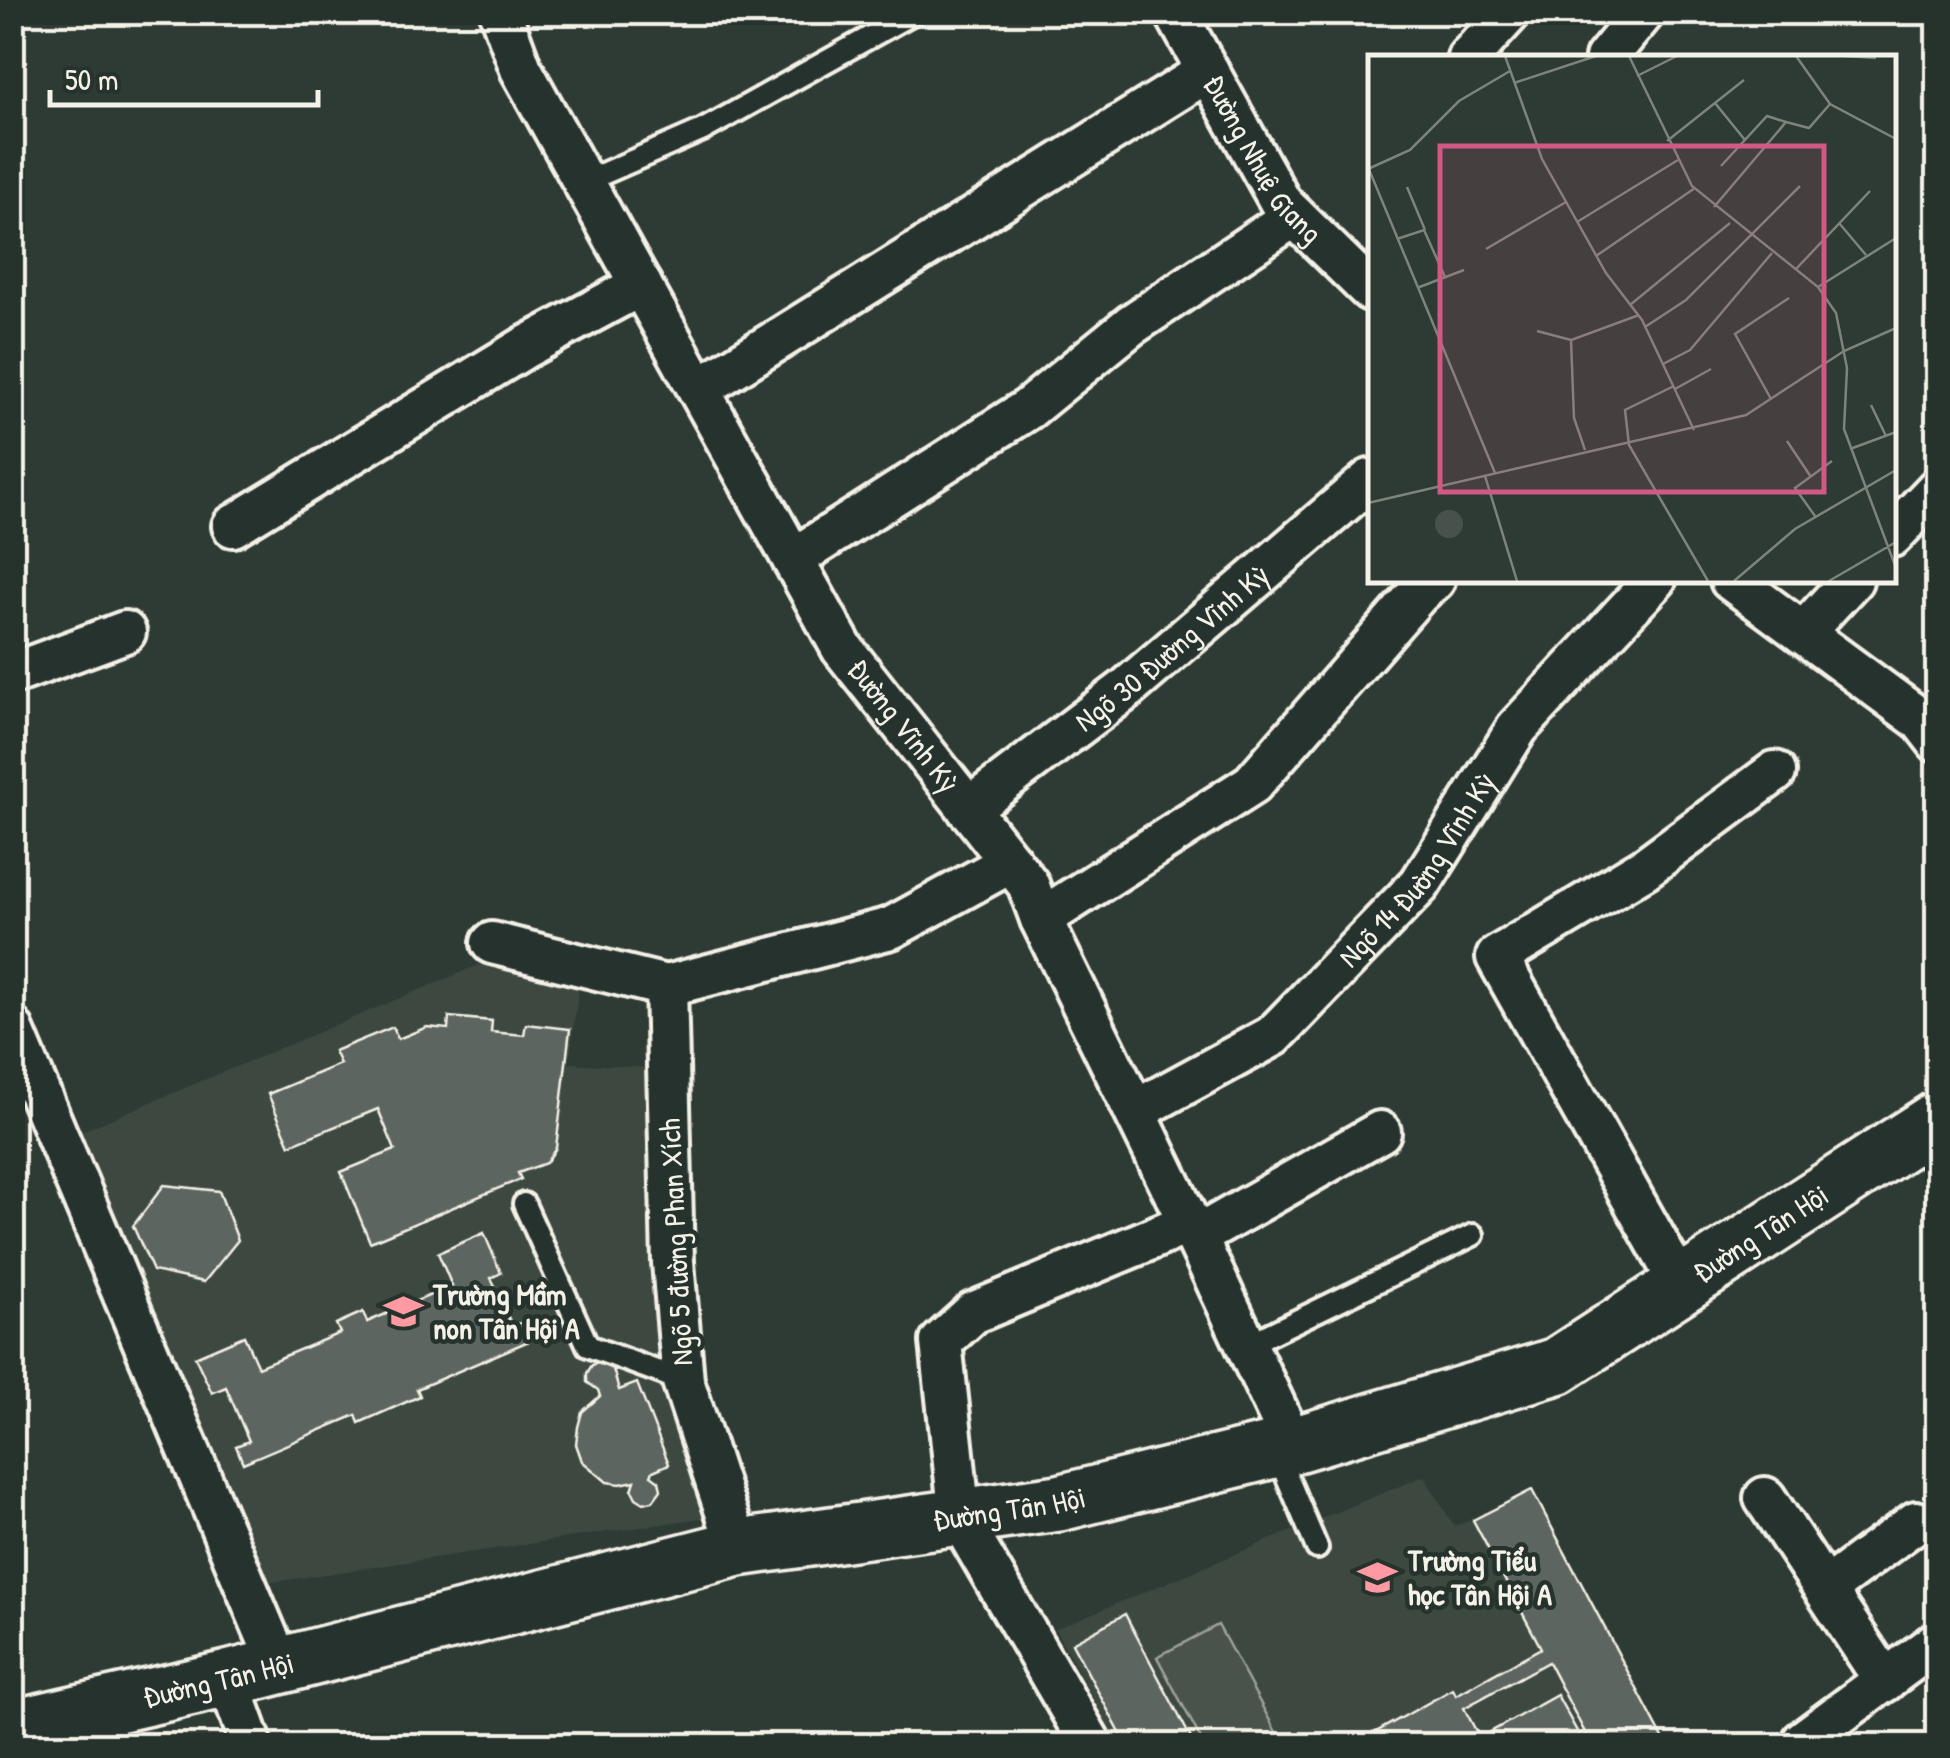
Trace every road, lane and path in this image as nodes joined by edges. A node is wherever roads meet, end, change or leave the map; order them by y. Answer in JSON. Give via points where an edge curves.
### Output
{"nodes":[{"id":1,"x":500,"y":12,"type":"edge"},
{"id":2,"x":915,"y":12,"type":"edge"},
{"id":3,"x":1175,"y":12,"type":"edge"},
{"id":4,"x":1510,"y":12,"type":"edge"},
{"id":5,"x":1644,"y":12,"type":"edge"},
{"id":6,"x":1471,"y":55,"type":"edge"},
{"id":7,"x":1608,"y":55,"type":"edge"},
{"id":8,"x":1208,"y":71,"type":"junction"},
{"id":9,"x":584,"y":182,"type":"junction"},
{"id":10,"x":1294,"y":216,"type":"junction"},
{"id":11,"x":641,"y":285,"type":"junction"},
{"id":12,"x":1368,"y":288,"type":"edge"},
{"id":13,"x":699,"y":389,"type":"junction"},
{"id":14,"x":1368,"y":482,"type":"edge"},
{"id":15,"x":1938,"y":488,"type":"edge"},
{"id":16,"x":233,"y":526,"type":"dead end"},
{"id":17,"x":1895,"y":533,"type":"edge"},
{"id":18,"x":793,"y":559,"type":"junction"},
{"id":19,"x":1432,"y":582,"type":"edge"},
{"id":20,"x":1653,"y":582,"type":"edge"},
{"id":21,"x":1734,"y":582,"type":"edge"},
{"id":22,"x":1850,"y":582,"type":"edge"},
{"id":23,"x":125,"y":632,"type":"dead end"},
{"id":24,"x":1803,"y":633,"type":"junction"},
{"id":25,"x":17,"y":659,"type":"edge"},
{"id":26,"x":1932,"y":722,"type":"edge"},
{"id":27,"x":1775,"y":772,"type":"dead end"},
{"id":28,"x":968,"y":808,"type":"junction"},
{"id":29,"x":1010,"y":862,"type":"junction"},
{"id":30,"x":1040,"y":920,"type":"junction"},
{"id":31,"x":492,"y":943,"type":"dead end"},
{"id":32,"x":666,"y":986,"type":"junction"},
{"id":33,"x":12,"y":1028,"type":"edge"},
{"id":34,"x":1135,"y":1111,"type":"junction"},
{"id":35,"x":1938,"y":1119,"type":"edge"},
{"id":36,"x":1380,"y":1132,"type":"dead end"},
{"id":37,"x":524,"y":1204,"type":"dead end"},
{"id":38,"x":1193,"y":1230,"type":"junction"},
{"id":39,"x":1473,"y":1235,"type":"dead end"},
{"id":40,"x":1682,"y":1287,"type":"junction"},
{"id":41,"x":1246,"y":1345,"type":"junction"},
{"id":42,"x":682,"y":1381,"type":"junction"},
{"id":43,"x":1284,"y":1447,"type":"junction"},
{"id":44,"x":1765,"y":1498,"type":"dead end"},
{"id":45,"x":960,"y":1519,"type":"junction"},
{"id":46,"x":1916,"y":1522,"type":"dead end"},
{"id":47,"x":738,"y":1548,"type":"junction"},
{"id":48,"x":1317,"y":1548,"type":"dead end"},
{"id":49,"x":1825,"y":1589,"type":"junction"},
{"id":50,"x":1938,"y":1642,"type":"edge"},
{"id":51,"x":253,"y":1672,"type":"junction"},
{"id":52,"x":1884,"y":1680,"type":"junction"},
{"id":53,"x":12,"y":1728,"type":"edge"},
{"id":54,"x":252,"y":1746,"type":"edge"},
{"id":55,"x":1092,"y":1746,"type":"edge"},
{"id":56,"x":1806,"y":1746,"type":"edge"}],
"edges":[{"from":1,"to":9,"type":"street","name":"Đường Vĩnh Kỳ","via":[[520,69]]},
{"from":2,"to":9,"type":"lane","via":[[703,130]]},
{"from":3,"to":8,"type":"street","name":"Đường Nhuệ Giang"},
{"from":4,"to":6,"type":"street"},
{"from":5,"to":7,"type":"street"},
{"from":8,"to":10,"type":"street","name":"Đường Nhuệ Giang","via":[[1280,203]]},
{"from":8,"to":13,"type":"street"},
{"from":9,"to":11,"type":"street","name":"Đường Vĩnh Kỳ"},
{"from":10,"to":12,"type":"street","name":"Đường Nhuệ Giang"},
{"from":10,"to":18,"type":"street","via":[[1131,325],[1028,409]]},
{"from":11,"to":13,"type":"street","name":"Đường Vĩnh Kỳ"},
{"from":11,"to":16,"type":"street","via":[[524,348]]},
{"from":13,"to":18,"type":"street","name":"Đường Vĩnh Kỳ"},
{"from":14,"to":28,"type":"street","name":"Ngõ 30 Đường Vĩnh Kỳ","via":[[1125,690]]},
{"from":15,"to":17,"type":"street"},
{"from":18,"to":28,"type":"street","name":"Đường Vĩnh Kỳ","via":[[842,648]]},
{"from":19,"to":30,"type":"street","via":[[1252,784]]},
{"from":20,"to":34,"type":"street","name":"Ngõ 14 Đường Vĩnh Kỳ","via":[[1518,727],[1420,884],[1273,1036]]},
{"from":21,"to":24,"type":"street"},
{"from":22,"to":24,"type":"street"},
{"from":23,"to":25,"type":"street"},
{"from":24,"to":26,"type":"street"},
{"from":27,"to":40,"type":"street","via":[[1645,868],[1497,958]]},
{"from":28,"to":29,"type":"street","name":"Đường Vĩnh Kỳ"},
{"from":29,"to":30,"type":"street","name":"Đường Vĩnh Kỳ","via":[[1028,884]]},
{"from":29,"to":32,"type":"street","via":[[891,928]]},
{"from":30,"to":34,"type":"street","name":"Đường Vĩnh Kỳ"},
{"from":31,"to":32,"type":"street"},
{"from":32,"to":42,"type":"street","name":"Ngõ 5 đường Phan Xích","via":[[672,1262]]},
{"from":33,"to":51,"type":"street"},
{"from":34,"to":38,"type":"street","name":"Đường Vĩnh Kỳ"},
{"from":35,"to":40,"type":"street","name":"Đường Tân Hội"},
{"from":36,"to":38,"type":"street"},
{"from":37,"to":42,"type":"lane","via":[[588,1346]]},
{"from":38,"to":41,"type":"street","name":"Đường Vĩnh Kỳ"},
{"from":38,"to":45,"type":"street","via":[[973,1313],[942,1342]]},
{"from":39,"to":41,"type":"lane"},
{"from":40,"to":43,"type":"street","name":"Đường Tân Hội","via":[[1557,1366]]},
{"from":41,"to":43,"type":"street","name":"Đường Vĩnh Kỳ"},
{"from":42,"to":47,"type":"street","name":"Ngõ 5 đường Phan Xích"},
{"from":43,"to":45,"type":"street","name":"Đường Tân Hội","via":[[1059,1503]]},
{"from":43,"to":48,"type":"lane"},
{"from":44,"to":49,"type":"street"},
{"from":45,"to":47,"type":"street","name":"Đường Tân Hội"},
{"from":45,"to":55,"type":"street"},
{"from":46,"to":49,"type":"street"},
{"from":47,"to":51,"type":"street","name":"Đường Tân Hội"},
{"from":49,"to":52,"type":"street"},
{"from":50,"to":52,"type":"street"},
{"from":51,"to":53,"type":"street","name":"Đường Tân Hội"},
{"from":51,"to":54,"type":"street"},
{"from":52,"to":56,"type":"street","via":[[1803,1741]]}]}
